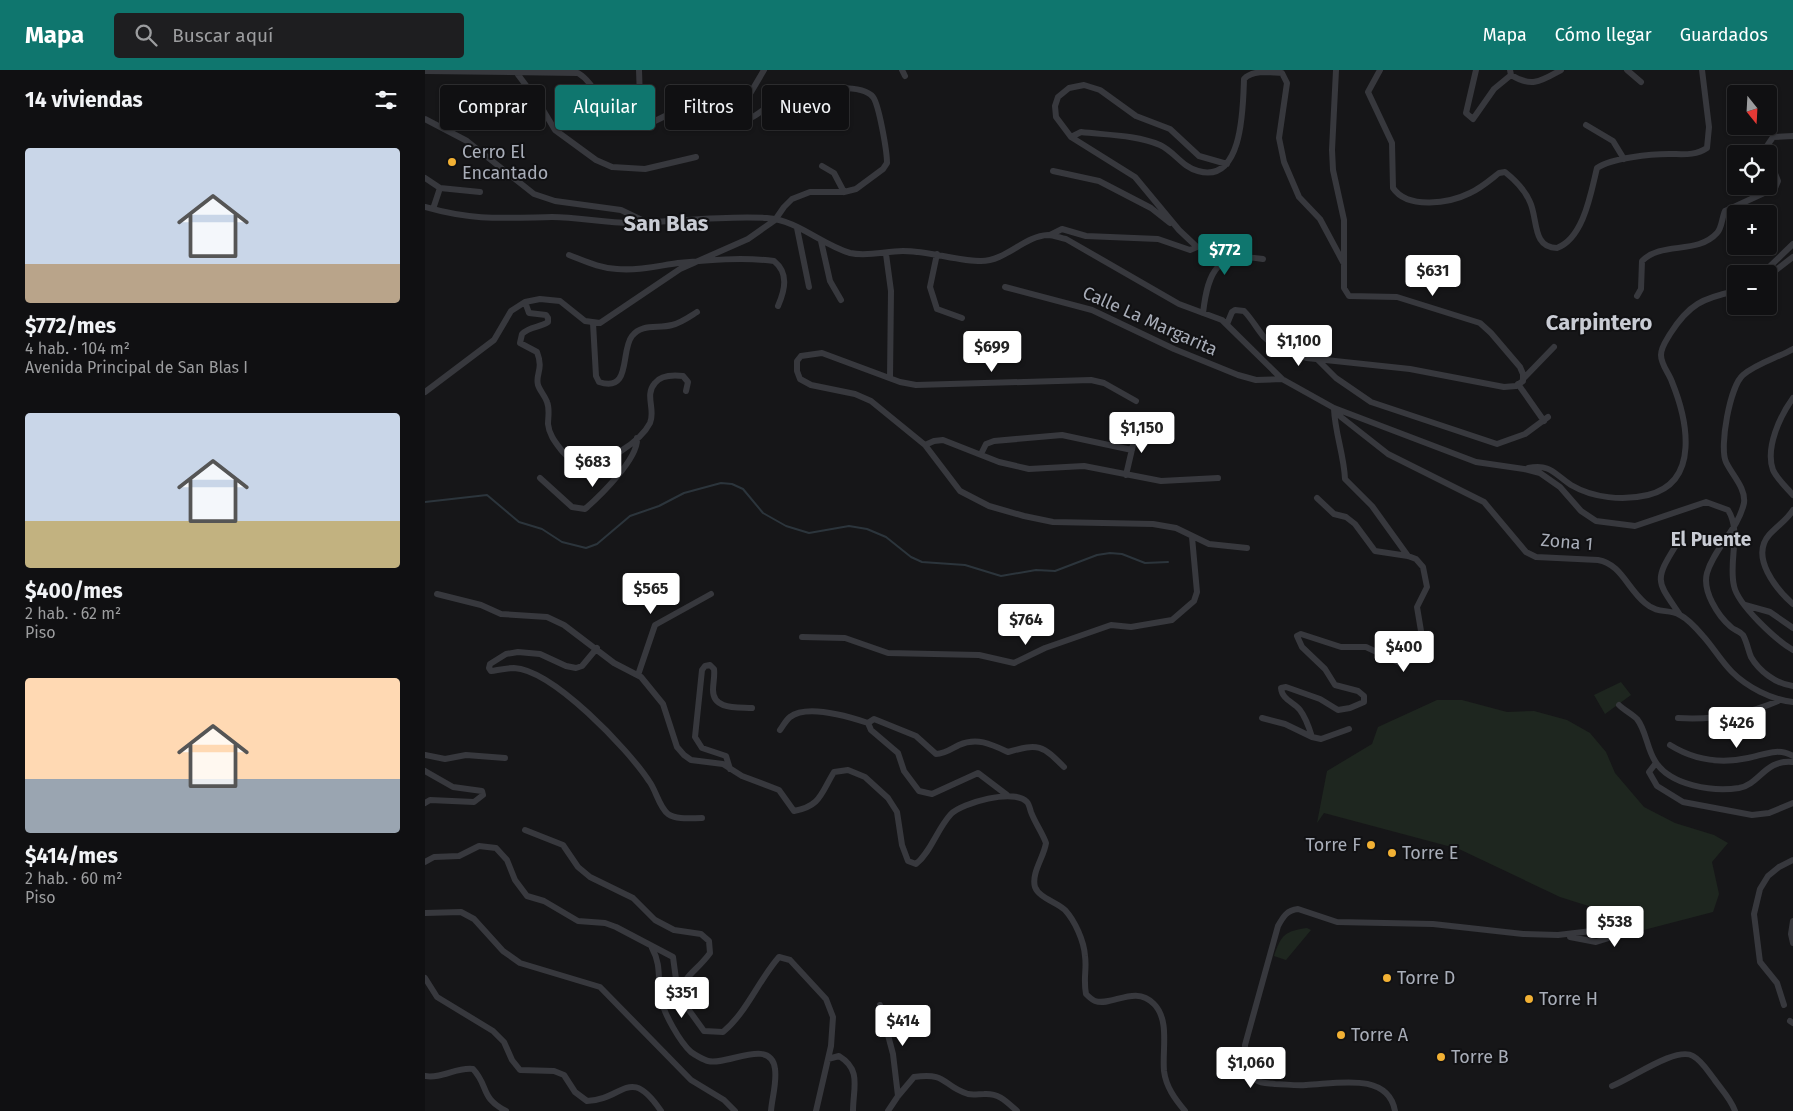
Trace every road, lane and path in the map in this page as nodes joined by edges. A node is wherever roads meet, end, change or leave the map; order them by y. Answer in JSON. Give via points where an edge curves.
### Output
{"nodes":[{"id":1,"x":585,"y":70,"type":"edge"},
{"id":2,"x":639,"y":70,"type":"edge"},
{"id":3,"x":765,"y":70,"type":"edge"},
{"id":4,"x":1337,"y":70,"type":"edge"},
{"id":5,"x":1379,"y":70,"type":"edge"},
{"id":6,"x":1476,"y":70,"type":"edge"},
{"id":7,"x":1561,"y":70,"type":"edge"},
{"id":8,"x":1627,"y":70,"type":"edge"},
{"id":9,"x":1702,"y":70,"type":"edge"},
{"id":10,"x":425,"y":71,"type":"edge"},
{"id":11,"x":516,"y":72,"type":"junction"},
{"id":12,"x":1510,"y":72,"type":"edge"},
{"id":13,"x":585,"y":78,"type":"junction"},
{"id":14,"x":1641,"y":82,"type":"dead end"},
{"id":15,"x":590,"y":85,"type":"edge"},
{"id":16,"x":640,"y":85,"type":"edge"},
{"id":17,"x":752,"y":91,"type":"edge"},
{"id":18,"x":752,"y":117,"type":"edge"},
{"id":19,"x":425,"y":119,"type":"edge"},
{"id":20,"x":1585,"y":125,"type":"dead end"},
{"id":21,"x":1793,"y":136,"type":"edge"},
{"id":22,"x":1071,"y":137,"type":"junction"},
{"id":23,"x":1768,"y":145,"type":"edge"},
{"id":24,"x":696,"y":157,"type":"dead end"},
{"id":25,"x":1624,"y":159,"type":"junction"},
{"id":26,"x":1227,"y":164,"type":"junction"},
{"id":27,"x":822,"y":166,"type":"dead end"},
{"id":28,"x":1053,"y":171,"type":"dead end"},
{"id":29,"x":425,"y":178,"type":"edge"},
{"id":30,"x":440,"y":188,"type":"junction"},
{"id":31,"x":480,"y":192,"type":"dead end"},
{"id":32,"x":844,"y":192,"type":"junction"},
{"id":33,"x":1760,"y":195,"type":"edge"},
{"id":34,"x":425,"y":206,"type":"edge"},
{"id":35,"x":433,"y":209,"type":"junction"},
{"id":36,"x":775,"y":220,"type":"junction"},
{"id":37,"x":647,"y":222,"type":"junction"},
{"id":38,"x":797,"y":228,"type":"junction"},
{"id":39,"x":1179,"y":230,"type":"junction"},
{"id":40,"x":1049,"y":235,"type":"junction"},
{"id":41,"x":821,"y":241,"type":"junction"},
{"id":42,"x":1793,"y":244,"type":"edge"},
{"id":43,"x":886,"y":254,"type":"junction"},
{"id":44,"x":937,"y":254,"type":"junction"},
{"id":45,"x":569,"y":255,"type":"dead end"},
{"id":46,"x":1793,"y":257,"type":"edge"},
{"id":47,"x":1263,"y":259,"type":"dead end"},
{"id":48,"x":692,"y":263,"type":"junction"},
{"id":49,"x":1343,"y":263,"type":"junction"},
{"id":50,"x":1771,"y":265,"type":"edge"},
{"id":51,"x":1777,"y":269,"type":"edge"},
{"id":52,"x":809,"y":287,"type":"dead end"},
{"id":53,"x":1005,"y":287,"type":"dead end"},
{"id":54,"x":1727,"y":293,"type":"edge"},
{"id":55,"x":1637,"y":296,"type":"dead end"},
{"id":56,"x":841,"y":300,"type":"dead end"},
{"id":57,"x":525,"y":302,"type":"junction"},
{"id":58,"x":778,"y":306,"type":"dead end"},
{"id":59,"x":697,"y":312,"type":"dead end"},
{"id":60,"x":1203,"y":313,"type":"junction"},
{"id":61,"x":962,"y":318,"type":"dead end"},
{"id":62,"x":593,"y":323,"type":"junction"},
{"id":63,"x":1227,"y":324,"type":"junction"},
{"id":64,"x":1554,"y":347,"type":"dead end"},
{"id":65,"x":1793,"y":349,"type":"edge"},
{"id":66,"x":1318,"y":360,"type":"junction"},
{"id":67,"x":890,"y":378,"type":"junction"},
{"id":68,"x":1282,"y":379,"type":"junction"},
{"id":69,"x":1523,"y":379,"type":"junction"},
{"id":70,"x":1518,"y":384,"type":"junction"},
{"id":71,"x":686,"y":391,"type":"dead end"},
{"id":72,"x":425,"y":392,"type":"edge"},
{"id":73,"x":1793,"y":398,"type":"edge"},
{"id":74,"x":1135,"y":401,"type":"dead end"},
{"id":75,"x":1334,"y":408,"type":"junction"},
{"id":76,"x":1137,"y":428,"type":"dead end"},
{"id":77,"x":637,"y":438,"type":"junction"},
{"id":78,"x":925,"y":445,"type":"junction"},
{"id":79,"x":1132,"y":450,"type":"junction"},
{"id":80,"x":981,"y":454,"type":"junction"},
{"id":81,"x":1524,"y":469,"type":"junction"},
{"id":82,"x":1126,"y":475,"type":"junction"},
{"id":83,"x":540,"y":478,"type":"dead end"},
{"id":84,"x":1218,"y":478,"type":"dead end"},
{"id":85,"x":1793,"y":495,"type":"edge"},
{"id":86,"x":1317,"y":498,"type":"dead end"},
{"id":87,"x":1793,"y":510,"type":"edge"},
{"id":88,"x":1734,"y":525,"type":"junction"},
{"id":89,"x":1192,"y":537,"type":"junction"},
{"id":90,"x":1675,"y":547,"type":"dead end"},
{"id":91,"x":1247,"y":548,"type":"dead end"},
{"id":92,"x":1408,"y":556,"type":"junction"},
{"id":93,"x":437,"y":594,"type":"dead end"},
{"id":94,"x":711,"y":594,"type":"dead end"},
{"id":95,"x":1793,"y":604,"type":"edge"},
{"id":96,"x":1745,"y":605,"type":"junction"},
{"id":97,"x":1680,"y":615,"type":"junction"},
{"id":98,"x":1793,"y":628,"type":"edge"},
{"id":99,"x":802,"y":637,"type":"dead end"},
{"id":100,"x":597,"y":648,"type":"junction"},
{"id":101,"x":1793,"y":650,"type":"edge"},
{"id":102,"x":638,"y":675,"type":"junction"},
{"id":103,"x":1793,"y":686,"type":"edge"},
{"id":104,"x":1778,"y":700,"type":"junction"},
{"id":105,"x":1793,"y":702,"type":"edge"},
{"id":106,"x":1619,"y":705,"type":"dead end"},
{"id":107,"x":752,"y":708,"type":"dead end"},
{"id":108,"x":1262,"y":718,"type":"dead end"},
{"id":109,"x":1678,"y":718,"type":"dead end"},
{"id":110,"x":868,"y":723,"type":"junction"},
{"id":111,"x":1349,"y":729,"type":"dead end"},
{"id":112,"x":780,"y":730,"type":"dead end"},
{"id":113,"x":1312,"y":737,"type":"junction"},
{"id":114,"x":1669,"y":745,"type":"dead end"},
{"id":115,"x":425,"y":754,"type":"edge"},
{"id":116,"x":1793,"y":756,"type":"edge"},
{"id":117,"x":505,"y":758,"type":"dead end"},
{"id":118,"x":1793,"y":762,"type":"edge"},
{"id":119,"x":1656,"y":763,"type":"junction"},
{"id":120,"x":1064,"y":767,"type":"dead end"},
{"id":121,"x":730,"y":769,"type":"junction"},
{"id":122,"x":425,"y":771,"type":"edge"},
{"id":123,"x":1007,"y":795,"type":"junction"},
{"id":124,"x":425,"y":803,"type":"edge"},
{"id":125,"x":1793,"y":804,"type":"edge"},
{"id":126,"x":702,"y":818,"type":"dead end"},
{"id":127,"x":525,"y":830,"type":"dead end"},
{"id":128,"x":1793,"y":860,"type":"edge"},
{"id":129,"x":425,"y":862,"type":"edge"},
{"id":130,"x":425,"y":913,"type":"edge"},
{"id":131,"x":1793,"y":921,"type":"edge"},
{"id":132,"x":1559,"y":935,"type":"junction"},
{"id":133,"x":1793,"y":943,"type":"edge"},
{"id":134,"x":651,"y":947,"type":"junction"},
{"id":135,"x":425,"y":978,"type":"edge"},
{"id":136,"x":678,"y":995,"type":"junction"},
{"id":137,"x":879,"y":1005,"type":"dead end"},
{"id":138,"x":1784,"y":1005,"type":"dead end"},
{"id":139,"x":828,"y":1059,"type":"junction"},
{"id":140,"x":425,"y":1076,"type":"edge"},
{"id":141,"x":1612,"y":1086,"type":"dead end"},
{"id":142,"x":898,"y":1096,"type":"junction"},
{"id":143,"x":1395,"y":1110,"type":"edge"},
{"id":144,"x":506,"y":1111,"type":"edge"},
{"id":145,"x":661,"y":1111,"type":"edge"},
{"id":146,"x":735,"y":1111,"type":"edge"},
{"id":147,"x":771,"y":1111,"type":"edge"},
{"id":148,"x":816,"y":1111,"type":"edge"},
{"id":149,"x":853,"y":1111,"type":"edge"},
{"id":150,"x":889,"y":1111,"type":"edge"},
{"id":151,"x":1017,"y":1111,"type":"edge"},
{"id":152,"x":1185,"y":1111,"type":"edge"},
{"id":153,"x":1735,"y":1111,"type":"edge"}],
"edges":[{"from":1,"to":13,"type":"street"},
{"from":2,"to":16,"type":"street"},
{"from":3,"to":17,"type":"street"},
{"from":4,"to":49,"type":"street","via":[[1332,150],[1344,220]]},
{"from":5,"to":25,"type":"street","via":[[1369,92],[1392,143],[1393,188],[1405,198],[1446,201],[1469,194],[1505,172],[1515,180],[1531,203],[1539,238],[1545,246],[1557,248],[1571,239],[1586,212],[1597,168],[1613,160]]},
{"from":6,"to":12,"type":"street","via":[[1466,113],[1473,119],[1493,89]]},
{"from":7,"to":12,"type":"street","via":[[1537,82],[1523,82]]},
{"from":8,"to":14,"type":"street"},
{"from":9,"to":25,"type":"street","via":[[1709,127],[1707,148],[1700,153]]},
{"from":10,"to":11,"type":"street"},
{"from":11,"to":13,"type":"street","via":[[566,72]]},
{"from":11,"to":24,"type":"street","via":[[555,130],[595,160],[612,167],[645,169]]},
{"from":13,"to":15,"type":"street"},
{"from":18,"to":32,"type":"street","via":[[780,98],[807,90],[857,89],[866,92],[877,105],[887,163],[863,184]]},
{"from":19,"to":37,"type":"street","via":[[467,141],[534,194],[555,201],[621,210]]},
{"from":20,"to":25,"type":"street","via":[[1613,141]]},
{"from":21,"to":23,"type":"street","via":[[1773,136]]},
{"from":22,"to":26,"type":"street","via":[[1081,132],[1149,142],[1161,146],[1199,172],[1220,170]]},
{"from":22,"to":26,"type":"street","via":[[1056,117],[1055,106],[1058,97],[1069,88],[1084,85],[1100,90],[1136,116],[1170,129],[1199,156]]},
{"from":22,"to":39,"type":"street","via":[[1135,177]]},
{"from":26,"to":49,"type":"street","via":[[1241,122],[1244,80],[1253,71],[1282,73],[1287,83],[1279,138],[1284,162],[1299,197],[1320,219]]},
{"from":27,"to":32,"type":"street","via":[[834,173]]},
{"from":28,"to":39,"type":"street","via":[[1099,181],[1151,208]]},
{"from":29,"to":30,"type":"street"},
{"from":30,"to":31,"type":"street"},
{"from":30,"to":35,"type":"street"},
{"from":32,"to":36,"type":"street","via":[[801,195],[784,206]]},
{"from":33,"to":55,"type":"street","via":[[1725,211],[1719,231],[1709,240],[1647,256],[1642,261],[1641,289]]},
{"from":34,"to":35,"type":"street"},
{"from":35,"to":37,"type":"street","via":[[493,220],[554,217]]},
{"from":36,"to":37,"type":"street"},
{"from":36,"to":38,"type":"street"},
{"from":36,"to":48,"type":"street","via":[[749,239]]},
{"from":38,"to":41,"type":"street"},
{"from":38,"to":52,"type":"street"},
{"from":39,"to":40,"type":"street","via":[[1197,246],[1190,250],[1146,237],[1086,236],[1062,229]]},
{"from":40,"to":44,"type":"street","via":[[983,261]]},
{"from":40,"to":60,"type":"street","via":[[1066,239],[1179,304]]},
{"from":41,"to":43,"type":"street","via":[[852,253]]},
{"from":41,"to":56,"type":"street","via":[[830,281]]},
{"from":42,"to":50,"type":"street"},
{"from":43,"to":44,"type":"street","via":[[901,251]]},
{"from":43,"to":67,"type":"street","via":[[891,290]]},
{"from":44,"to":61,"type":"street","via":[[930,287],[937,309]]},
{"from":45,"to":48,"type":"street","via":[[617,269]]},
{"from":46,"to":51,"type":"street"},
{"from":47,"to":60,"type":"street","via":[[1232,257],[1221,264],[1206,290]]},
{"from":48,"to":58,"type":"street","via":[[728,259],[774,261],[780,265],[785,279],[785,290]]},
{"from":48,"to":62,"type":"street","via":[[610,317]]},
{"from":49,"to":69,"type":"street","via":[[1345,288],[1349,296],[1397,297],[1480,323],[1520,367]]},
{"from":53,"to":68,"type":"street","name":"Calle La Margarita","via":[[1071,302],[1174,350],[1238,375],[1256,380]]},
{"from":54,"to":81,"type":"street","via":[[1699,301],[1682,316],[1661,349],[1688,441],[1684,460],[1670,483],[1649,494],[1620,498],[1591,494],[1541,466]]},
{"from":57,"to":62,"type":"street","via":[[550,298],[560,301],[585,321]]},
{"from":57,"to":72,"type":"street","via":[[511,311],[494,340]]},
{"from":57,"to":77,"type":"street","via":[[529,313],[548,318],[548,322],[522,334],[521,343],[533,349],[539,358],[538,386],[549,407],[550,432],[563,452],[577,463],[594,463],[629,447]]},
{"from":59,"to":62,"type":"street","via":[[679,323],[645,327],[636,332],[628,344],[623,374],[613,383],[605,384],[596,376]]},
{"from":60,"to":63,"type":"street"},
{"from":63,"to":66,"type":"street","via":[[1232,312],[1244,311],[1276,346],[1295,355]]},
{"from":63,"to":68,"type":"street"},
{"from":64,"to":69,"type":"street"},
{"from":65,"to":88,"type":"street","via":[[1741,376],[1731,401],[1724,434],[1724,459],[1741,486],[1744,501]]},
{"from":66,"to":70,"type":"street","via":[[1410,369],[1504,387]]},
{"from":66,"to":70,"type":"street","via":[[1336,378],[1371,402],[1497,444],[1525,434],[1546,419]]},
{"from":67,"to":74,"type":"street","via":[[916,385],[1091,380],[1104,383]]},
{"from":67,"to":78,"type":"street","via":[[822,352],[801,356],[797,361],[800,379],[871,401]]},
{"from":68,"to":75,"type":"street"},
{"from":69,"to":70,"type":"street"},
{"from":71,"to":77,"type":"street","via":[[688,382],[683,376],[665,376],[654,383],[649,398],[652,417]]},
{"from":73,"to":85,"type":"street","via":[[1779,422],[1770,458],[1774,473]]},
{"from":75,"to":81,"type":"street","via":[[1476,462]]},
{"from":75,"to":92,"type":"street","via":[[1335,428],[1344,456],[1345,479],[1372,506]]},
{"from":75,"to":97,"type":"street","name":"Zona 1","via":[[1388,454],[1484,502],[1526,552],[1537,557],[1608,562],[1631,590],[1655,611]]},
{"from":76,"to":79,"type":"street"},
{"from":77,"to":83,"type":"street","via":[[638,446],[633,455],[599,498],[585,509],[573,507]]},
{"from":78,"to":80,"type":"street","via":[[943,440]]},
{"from":78,"to":89,"type":"street","via":[[960,491],[989,506],[1053,522],[1153,524],[1176,528]]},
{"from":79,"to":80,"type":"street","via":[[1062,434],[994,441],[986,444]]},
{"from":79,"to":82,"type":"street"},
{"from":80,"to":82,"type":"street","via":[[1029,470],[1084,466]]},
{"from":81,"to":88,"type":"street","via":[[1540,474],[1560,487],[1581,511],[1596,522],[1635,526],[1706,502],[1728,510]]},
{"from":82,"to":84,"type":"street","via":[[1161,481]]},
{"from":86,"to":92,"type":"street","via":[[1334,514],[1355,524],[1375,551]]},
{"from":87,"to":95,"type":"street","via":[[1769,534],[1762,550],[1771,581]]},
{"from":88,"to":96,"type":"street","via":[[1733,585]]},
{"from":88,"to":103,"type":"street","via":[[1707,574],[1709,597],[1731,627],[1742,634],[1751,657],[1761,671]]},
{"from":89,"to":91,"type":"street","via":[[1209,544]]},
{"from":89,"to":99,"type":"street","via":[[1197,592],[1194,601],[1172,620],[1131,627],[1111,625],[1014,662],[979,655],[888,653],[845,638]]},
{"from":90,"to":97,"type":"street","via":[[1659,575],[1661,586]]},
{"from":92,"to":113,"type":"street","via":[[1423,566],[1427,586],[1417,607],[1422,636],[1419,651],[1409,661],[1400,663],[1366,647],[1341,647],[1308,635],[1297,636],[1302,647],[1325,669],[1335,685],[1358,691],[1364,696],[1364,702],[1338,710],[1320,699],[1281,688],[1286,699],[1307,721]]},
{"from":93,"to":100,"type":"street","via":[[481,604],[501,614],[547,617]]},
{"from":94,"to":102,"type":"street","via":[[655,626]]},
{"from":96,"to":98,"type":"street","via":[[1770,612]]},
{"from":96,"to":101,"type":"street","via":[[1781,643]]},
{"from":97,"to":104,"type":"street","via":[[1696,629],[1732,673]]},
{"from":100,"to":102,"type":"street","via":[[614,663]]},
{"from":100,"to":126,"type":"street","via":[[582,666],[576,668],[540,654],[519,652],[506,654],[489,668],[491,671],[515,668],[536,675],[581,705],[649,780],[667,813],[675,817]]},
{"from":102,"to":121,"type":"street","via":[[663,704],[677,747],[683,755],[691,760],[723,764]]},
{"from":104,"to":105,"type":"street"},
{"from":104,"to":109,"type":"street","via":[[1740,714],[1705,720]]},
{"from":106,"to":119,"type":"street","via":[[1637,719]]},
{"from":107,"to":121,"type":"street","via":[[721,706],[713,693],[714,669],[705,666],[695,737],[702,748],[726,756]]},
{"from":108,"to":113,"type":"street","via":[[1285,724]]},
{"from":110,"to":112,"type":"street","via":[[819,712],[790,717]]},
{"from":110,"to":120,"type":"street","via":[[874,719],[916,736],[936,754],[975,740],[1008,752],[1031,746],[1047,751]]},
{"from":110,"to":123,"type":"street","via":[[871,730],[898,753],[904,771],[919,790],[932,794],[978,773]]},
{"from":111,"to":113,"type":"street","via":[[1321,739]]},
{"from":114,"to":116,"type":"street","via":[[1686,755],[1703,759],[1724,760],[1781,751]]},
{"from":115,"to":117,"type":"street","via":[[445,759],[466,755]]},
{"from":118,"to":119,"type":"street","via":[[1783,761],[1771,766],[1743,787],[1731,789],[1691,786]]},
{"from":119,"to":125,"type":"street","via":[[1649,772],[1657,786],[1683,802],[1752,816]]},
{"from":121,"to":123,"type":"street","via":[[779,790],[794,811],[817,802],[834,772],[849,770],[865,777],[888,798],[897,812],[902,846],[908,861],[916,864],[952,813],[976,802]]},
{"from":122,"to":124,"type":"street","via":[[453,787],[482,791],[483,795],[474,802],[431,800]]},
{"from":123,"to":152,"type":"street","via":[[1028,802],[1044,837],[1045,850],[1036,872],[1035,887],[1041,895],[1066,911],[1078,931],[1085,956],[1083,979],[1086,994],[1095,1001],[1139,996],[1153,1002],[1161,1014],[1164,1072],[1171,1095]]},
{"from":127,"to":136,"type":"street","via":[[563,845],[591,877],[633,898],[655,920],[674,930],[701,934],[709,940],[710,954],[685,978]]},
{"from":128,"to":138,"type":"street","via":[[1768,876],[1760,889],[1754,914],[1760,962],[1777,983]]},
{"from":129,"to":134,"type":"street","via":[[434,857],[459,856],[479,846],[496,848],[507,860],[517,885],[527,896],[544,901],[578,921],[616,927]]},
{"from":130,"to":146,"type":"street","via":[[461,912],[520,963],[600,987],[691,1080],[724,1100]]},
{"from":131,"to":133,"type":"street"},
{"from":132,"to":132,"type":"street","via":[[1596,942],[1612,937],[1615,930],[1611,922],[1596,917],[1598,924],[1592,931]]},
{"from":132,"to":143,"type":"street","via":[[1514,934],[1433,924],[1337,922],[1298,909],[1284,916],[1278,926],[1245,1044],[1250,1072],[1256,1080],[1264,1083],[1354,1082],[1375,1085],[1385,1091]]},
{"from":134,"to":136,"type":"street","via":[[673,958]]},
{"from":134,"to":147,"type":"street","via":[[658,958],[661,1000],[671,1025],[691,1052],[709,1062],[758,1052],[773,1062],[776,1070]]},
{"from":135,"to":145,"type":"street","via":[[437,996],[493,1031],[504,1042],[520,1070],[555,1071],[564,1075],[575,1092],[587,1101],[601,1101],[623,1087],[635,1086],[650,1095]]},
{"from":136,"to":139,"type":"street","via":[[705,1031],[723,1032],[736,1021],[779,957],[790,960],[826,998],[831,1011]]},
{"from":137,"to":142,"type":"street","via":[[893,1054]]},
{"from":139,"to":148,"type":"street"},
{"from":139,"to":149,"type":"street","via":[[839,1056],[848,1062],[855,1075]]},
{"from":140,"to":144,"type":"street","via":[[436,1078],[465,1068],[473,1069],[492,1104]]},
{"from":141,"to":153,"type":"street","via":[[1669,1056],[1692,1055],[1703,1064]]},
{"from":142,"to":150,"type":"street"},
{"from":142,"to":151,"type":"street","via":[[914,1077],[927,1075],[942,1078],[957,1090],[971,1095],[994,1094],[1005,1099]]}]}
